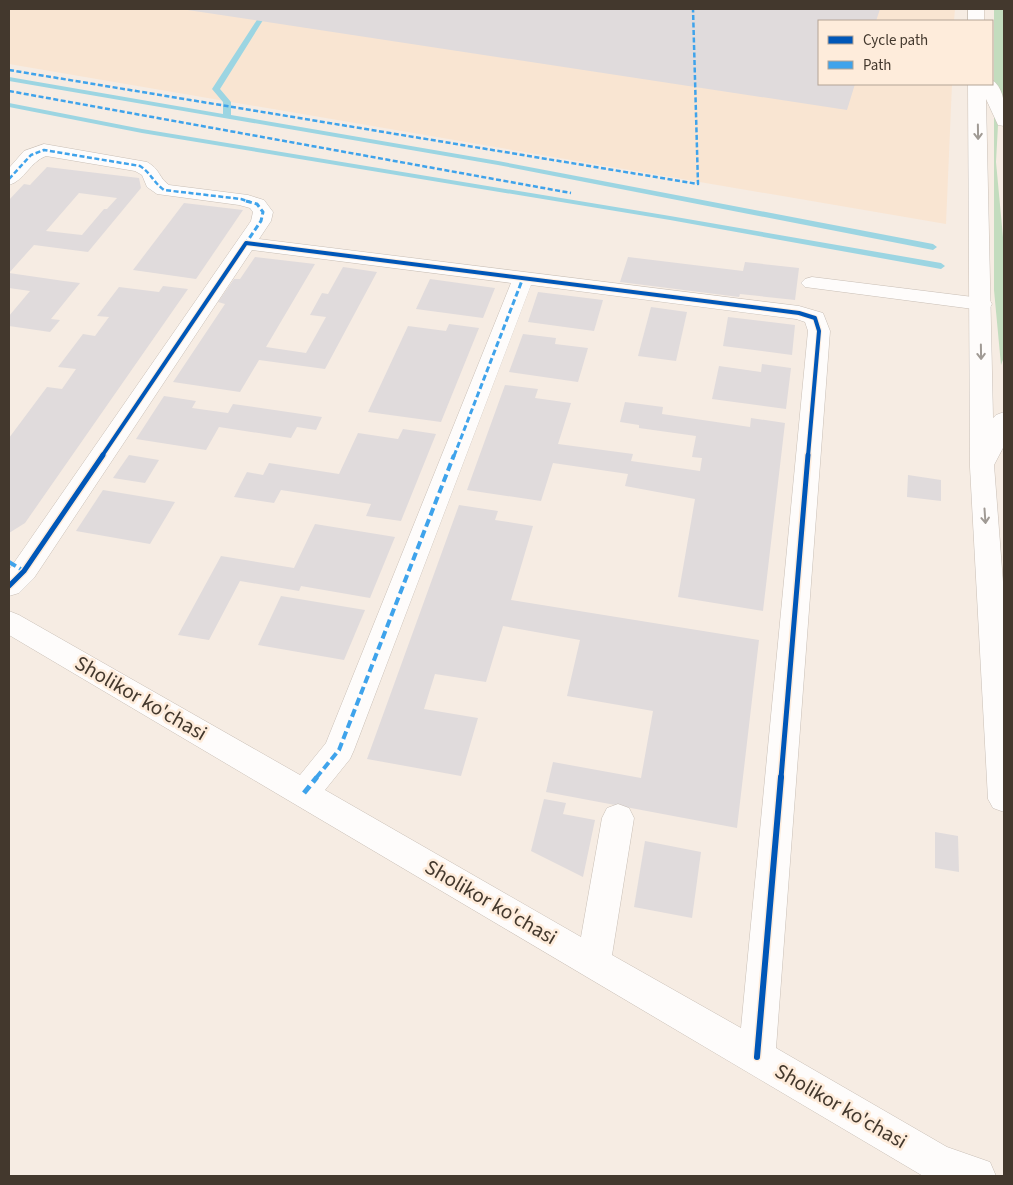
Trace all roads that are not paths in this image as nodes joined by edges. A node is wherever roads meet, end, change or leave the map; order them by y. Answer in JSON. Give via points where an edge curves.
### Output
{"nodes":[{"id":1,"x":977,"y":85,"type":"edge"},
{"id":2,"x":988,"y":85,"type":"edge"},
{"id":3,"x":1004,"y":121,"type":"edge"},
{"id":4,"x":9,"y":179,"type":"edge"},
{"id":5,"x":246,"y":243,"type":"junction"},
{"id":6,"x":523,"y":278,"type":"junction"},
{"id":7,"x":812,"y":283,"type":"dead end"},
{"id":8,"x":981,"y":304,"type":"junction"},
{"id":9,"x":1004,"y":420,"type":"edge"},
{"id":10,"x":982,"y":467,"type":"junction"},
{"id":11,"x":14,"y":573,"type":"edge"},
{"id":12,"x":9,"y":622,"type":"edge"},
{"id":13,"x":304,"y":793,"type":"junction"},
{"id":14,"x":1004,"y":799,"type":"edge"},
{"id":15,"x":618,"y":818,"type":"dead end"},
{"id":16,"x":594,"y":962,"type":"junction"},
{"id":17,"x":758,"y":1057,"type":"junction"},
{"id":18,"x":976,"y":1176,"type":"edge"}],
"edges":[{"from":1,"to":8,"type":"main road","one_way":true},
{"from":2,"to":3,"type":"main road"},
{"from":4,"to":5,"type":"main road","via":[[31,155],[44,150],[140,166],[150,172],[156,186],[164,190],[241,198],[257,204],[263,212],[261,221]]},
{"from":5,"to":6,"type":"main road"},
{"from":5,"to":11,"type":"main road"},
{"from":6,"to":13,"type":"main road","via":[[339,750]]},
{"from":6,"to":17,"type":"main road","via":[[799,313],[818,322]]},
{"from":7,"to":8,"type":"main road"},
{"from":8,"to":10,"type":"main road","one_way":true},
{"from":9,"to":10,"type":"main road"},
{"from":10,"to":14,"type":"main road","one_way":true},
{"from":12,"to":13,"type":"main road","name":"Sholikor ko'chasi"},
{"from":13,"to":16,"type":"main road","name":"Sholikor ko'chasi"},
{"from":15,"to":16,"type":"main road"},
{"from":16,"to":17,"type":"main road","name":"Sholikor ko'chasi"},
{"from":17,"to":18,"type":"main road","name":"Sholikor ko'chasi","via":[[938,1164]]}]}
